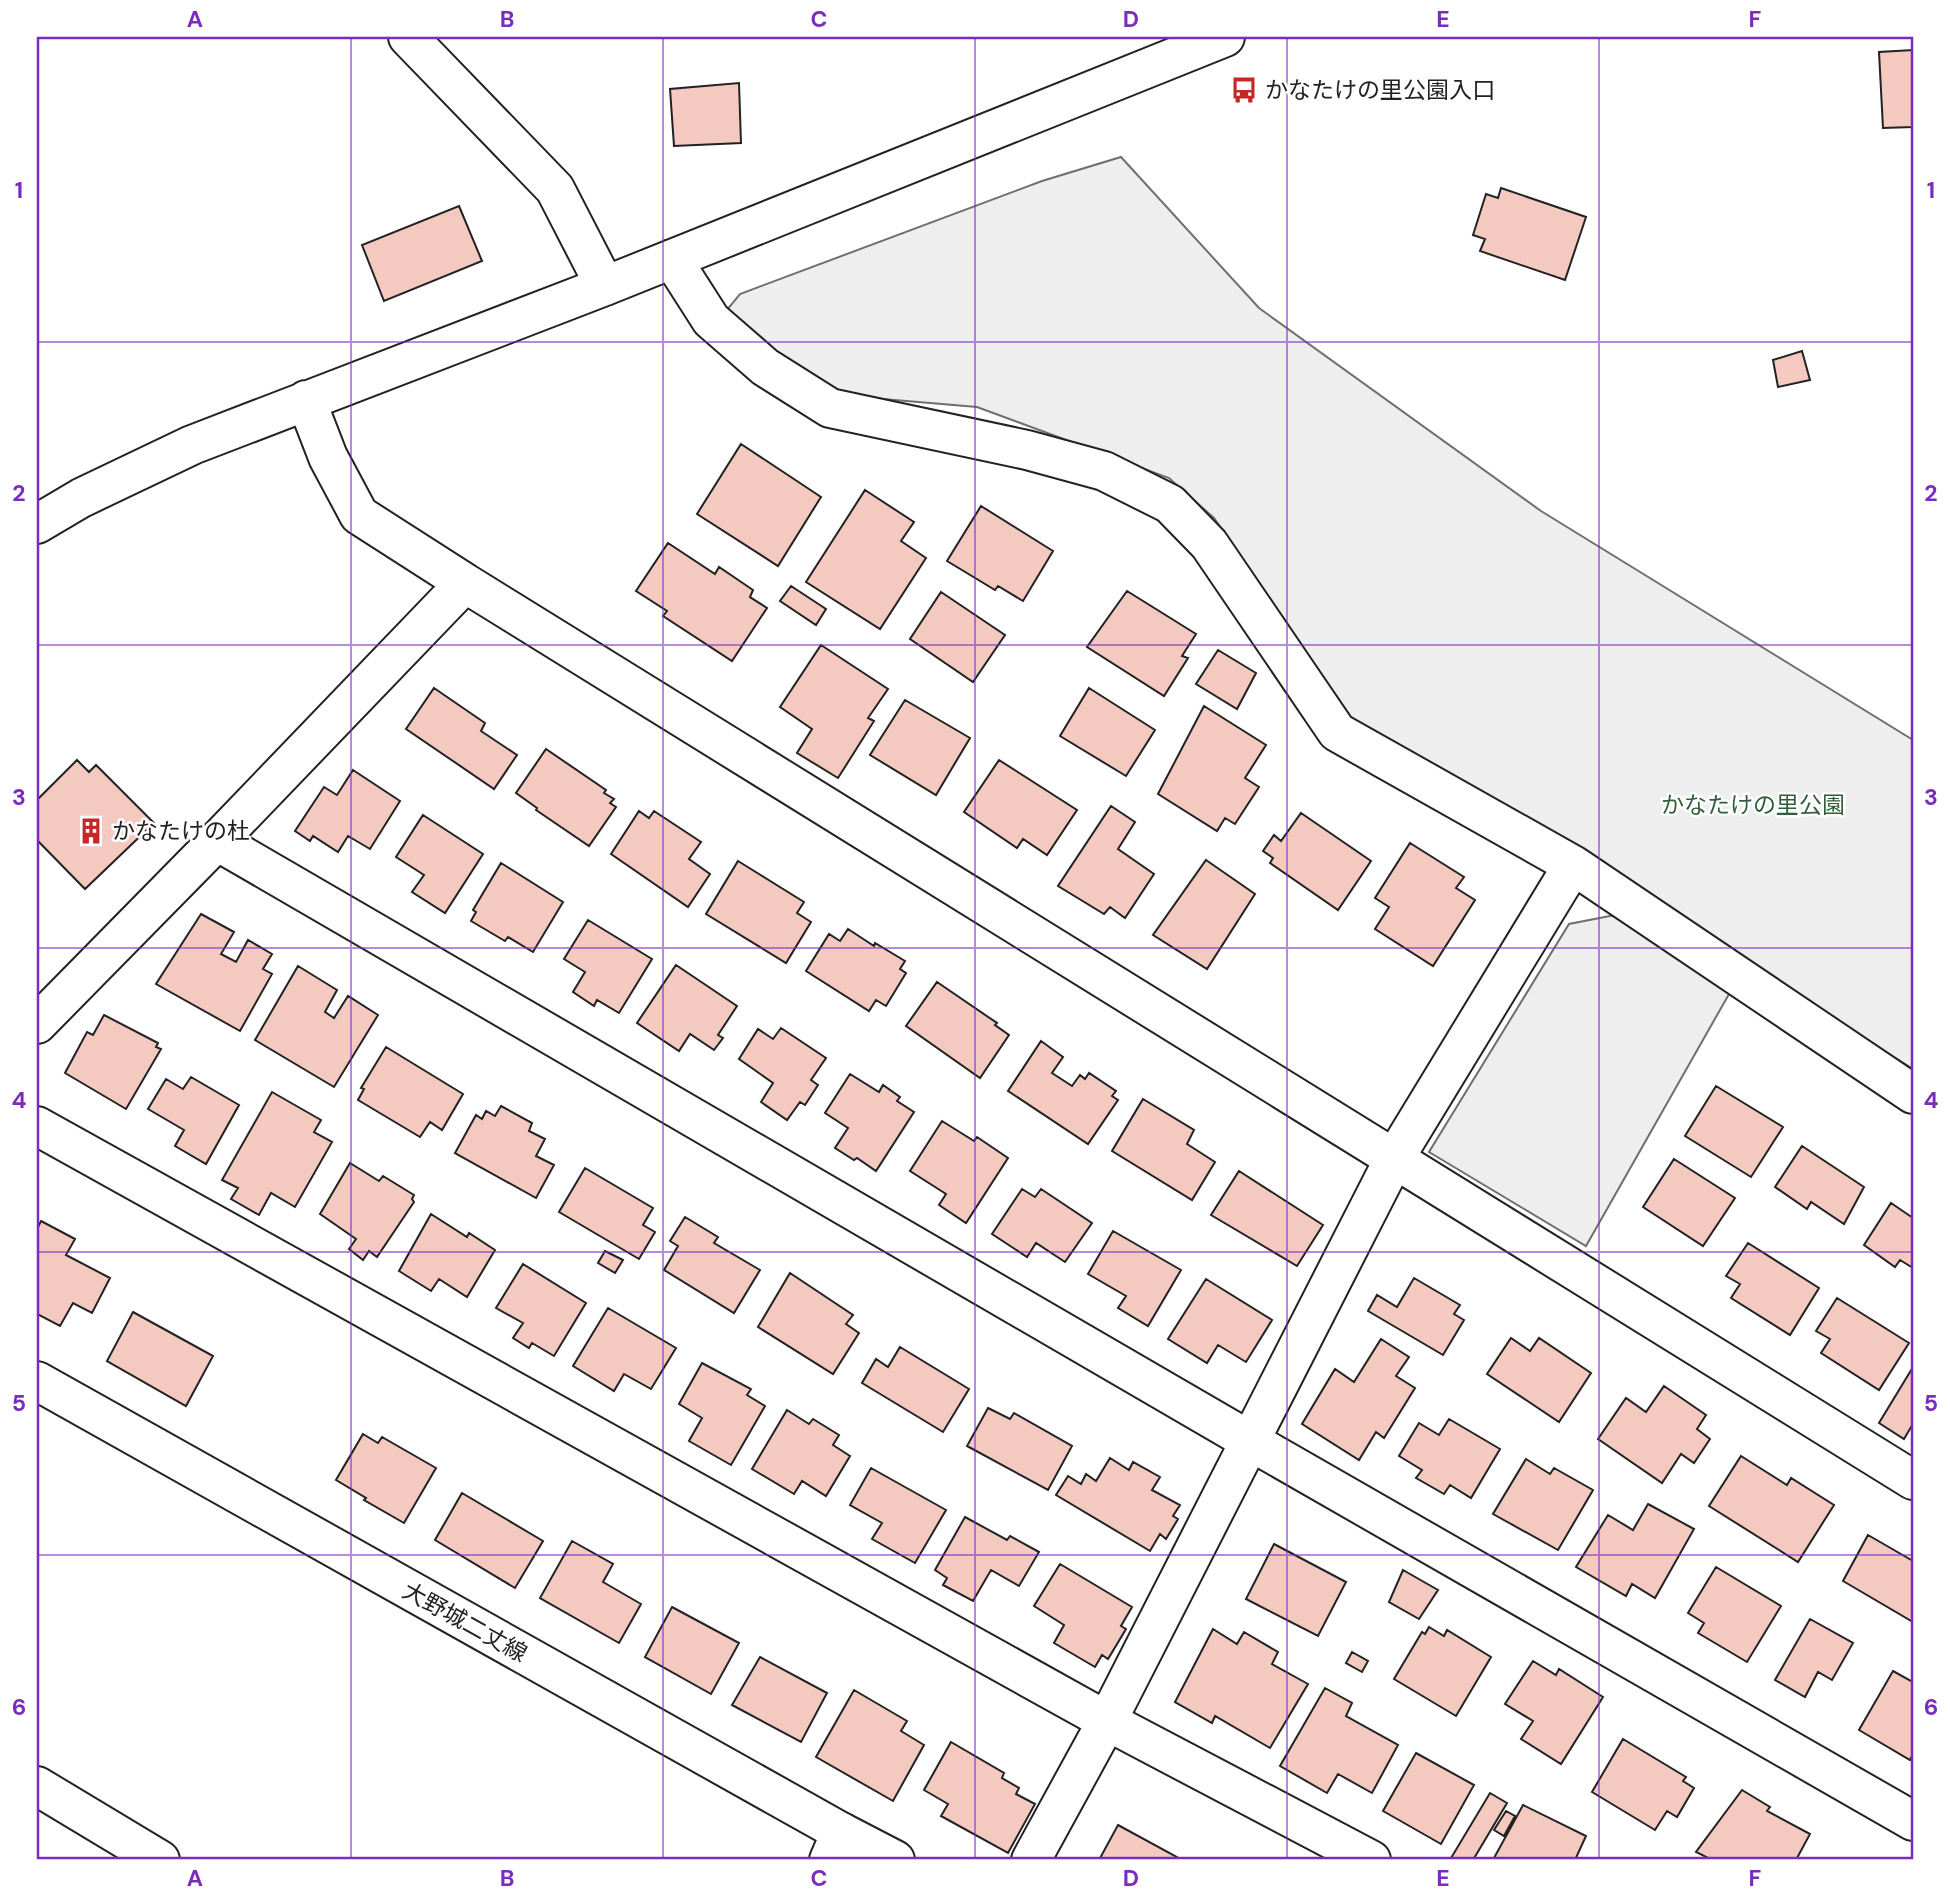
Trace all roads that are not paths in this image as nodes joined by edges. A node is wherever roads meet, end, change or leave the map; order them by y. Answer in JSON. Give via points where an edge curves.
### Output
{"nodes":[{"id":1,"x":408,"y":37,"type":"edge"},
{"id":2,"x":1225,"y":37,"type":"edge"},
{"id":3,"x":672,"y":259,"type":"junction"},
{"id":4,"x":605,"y":286,"type":"junction"},
{"id":5,"x":306,"y":400,"type":"junction"},
{"id":6,"x":37,"y":524,"type":"edge"},
{"id":7,"x":465,"y":583,"type":"junction"},
{"id":8,"x":217,"y":841,"type":"junction"},
{"id":9,"x":1573,"y":865,"type":"junction"},
{"id":10,"x":37,"y":1024,"type":"edge"},
{"id":11,"x":1913,"y":1094,"type":"edge"},
{"id":12,"x":37,"y":1126,"type":"edge"},
{"id":13,"x":1394,"y":1159,"type":"junction"},
{"id":14,"x":37,"y":1381,"type":"edge"},
{"id":15,"x":1250,"y":1441,"type":"junction"},
{"id":16,"x":1913,"y":1480,"type":"edge"},
{"id":17,"x":1107,"y":1721,"type":"junction"},
{"id":18,"x":37,"y":1786,"type":"edge"},
{"id":19,"x":1913,"y":1821,"type":"edge"},
{"id":20,"x":835,"y":1846,"type":"edge"},
{"id":21,"x":160,"y":1860,"type":"edge"},
{"id":22,"x":895,"y":1860,"type":"edge"},
{"id":23,"x":1031,"y":1860,"type":"edge"},
{"id":24,"x":1371,"y":1860,"type":"edge"}],
"edges":[{"from":1,"to":4,"type":"street","via":[[555,189]]},
{"from":2,"to":3,"type":"street"},
{"from":3,"to":4,"type":"street"},
{"from":3,"to":9,"type":"street","via":[[711,320],[765,367],[830,408],[1104,471],[1170,504],[1209,544],[1337,732]]},
{"from":4,"to":5,"type":"street"},
{"from":5,"to":6,"type":"street","via":[[192,445]]},
{"from":5,"to":7,"type":"street","via":[[328,457],[359,515]]},
{"from":7,"to":8,"type":"street"},
{"from":7,"to":13,"type":"street"},
{"from":8,"to":10,"type":"street"},
{"from":8,"to":15,"type":"street"},
{"from":9,"to":11,"type":"street"},
{"from":9,"to":13,"type":"street"},
{"from":12,"to":17,"type":"street"},
{"from":13,"to":15,"type":"street"},
{"from":13,"to":16,"type":"street"},
{"from":14,"to":20,"type":"street","name":"大野城二丈線"},
{"from":15,"to":17,"type":"street"},
{"from":15,"to":19,"type":"street"},
{"from":17,"to":23,"type":"street"},
{"from":17,"to":24,"type":"street"},
{"from":18,"to":21,"type":"street"},
{"from":20,"to":22,"type":"street","name":"大野城二丈線"}]}
